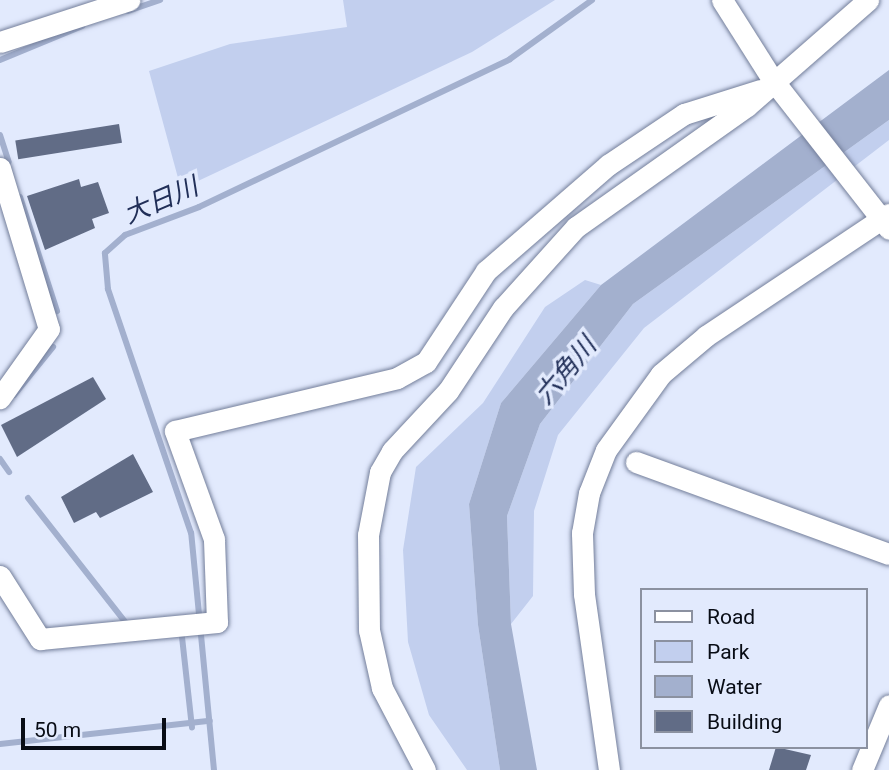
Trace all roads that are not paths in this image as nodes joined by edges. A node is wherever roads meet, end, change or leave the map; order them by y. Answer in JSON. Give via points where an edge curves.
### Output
{"nodes":[{"id":1,"x":129,"y":0,"type":"edge"},
{"id":2,"x":722,"y":0,"type":"edge"},
{"id":3,"x":868,"y":0,"type":"edge"},
{"id":4,"x":0,"y":43,"type":"edge"},
{"id":5,"x":771,"y":85,"type":"junction"},
{"id":6,"x":0,"y":168,"type":"edge"},
{"id":7,"x":883,"y":218,"type":"edge"},
{"id":8,"x":0,"y":398,"type":"edge"},
{"id":9,"x":636,"y":462,"type":"dead end"},
{"id":10,"x":889,"y":554,"type":"edge"},
{"id":11,"x":0,"y":576,"type":"edge"},
{"id":12,"x":889,"y":705,"type":"edge"},
{"id":13,"x":425,"y":770,"type":"edge"},
{"id":14,"x":609,"y":770,"type":"edge"},
{"id":15,"x":862,"y":770,"type":"edge"}],
"edges":[{"from":1,"to":4,"type":"street"},
{"from":2,"to":5,"type":"street"},
{"from":3,"to":5,"type":"street"},
{"from":5,"to":7,"type":"street"},
{"from":5,"to":11,"type":"street","via":[[684,114],[608,165],[486,271],[426,362],[397,378],[175,431],[214,539],[217,622],[40,639]]},
{"from":5,"to":13,"type":"street","via":[[632,183],[544,259],[380,472],[368,535],[369,630],[382,688]]},
{"from":6,"to":8,"type":"street","via":[[49,329]]},
{"from":7,"to":14,"type":"street","via":[[706,336],[661,374],[606,450],[582,533],[583,594]]},
{"from":9,"to":10,"type":"street"},
{"from":12,"to":15,"type":"street"}]}
